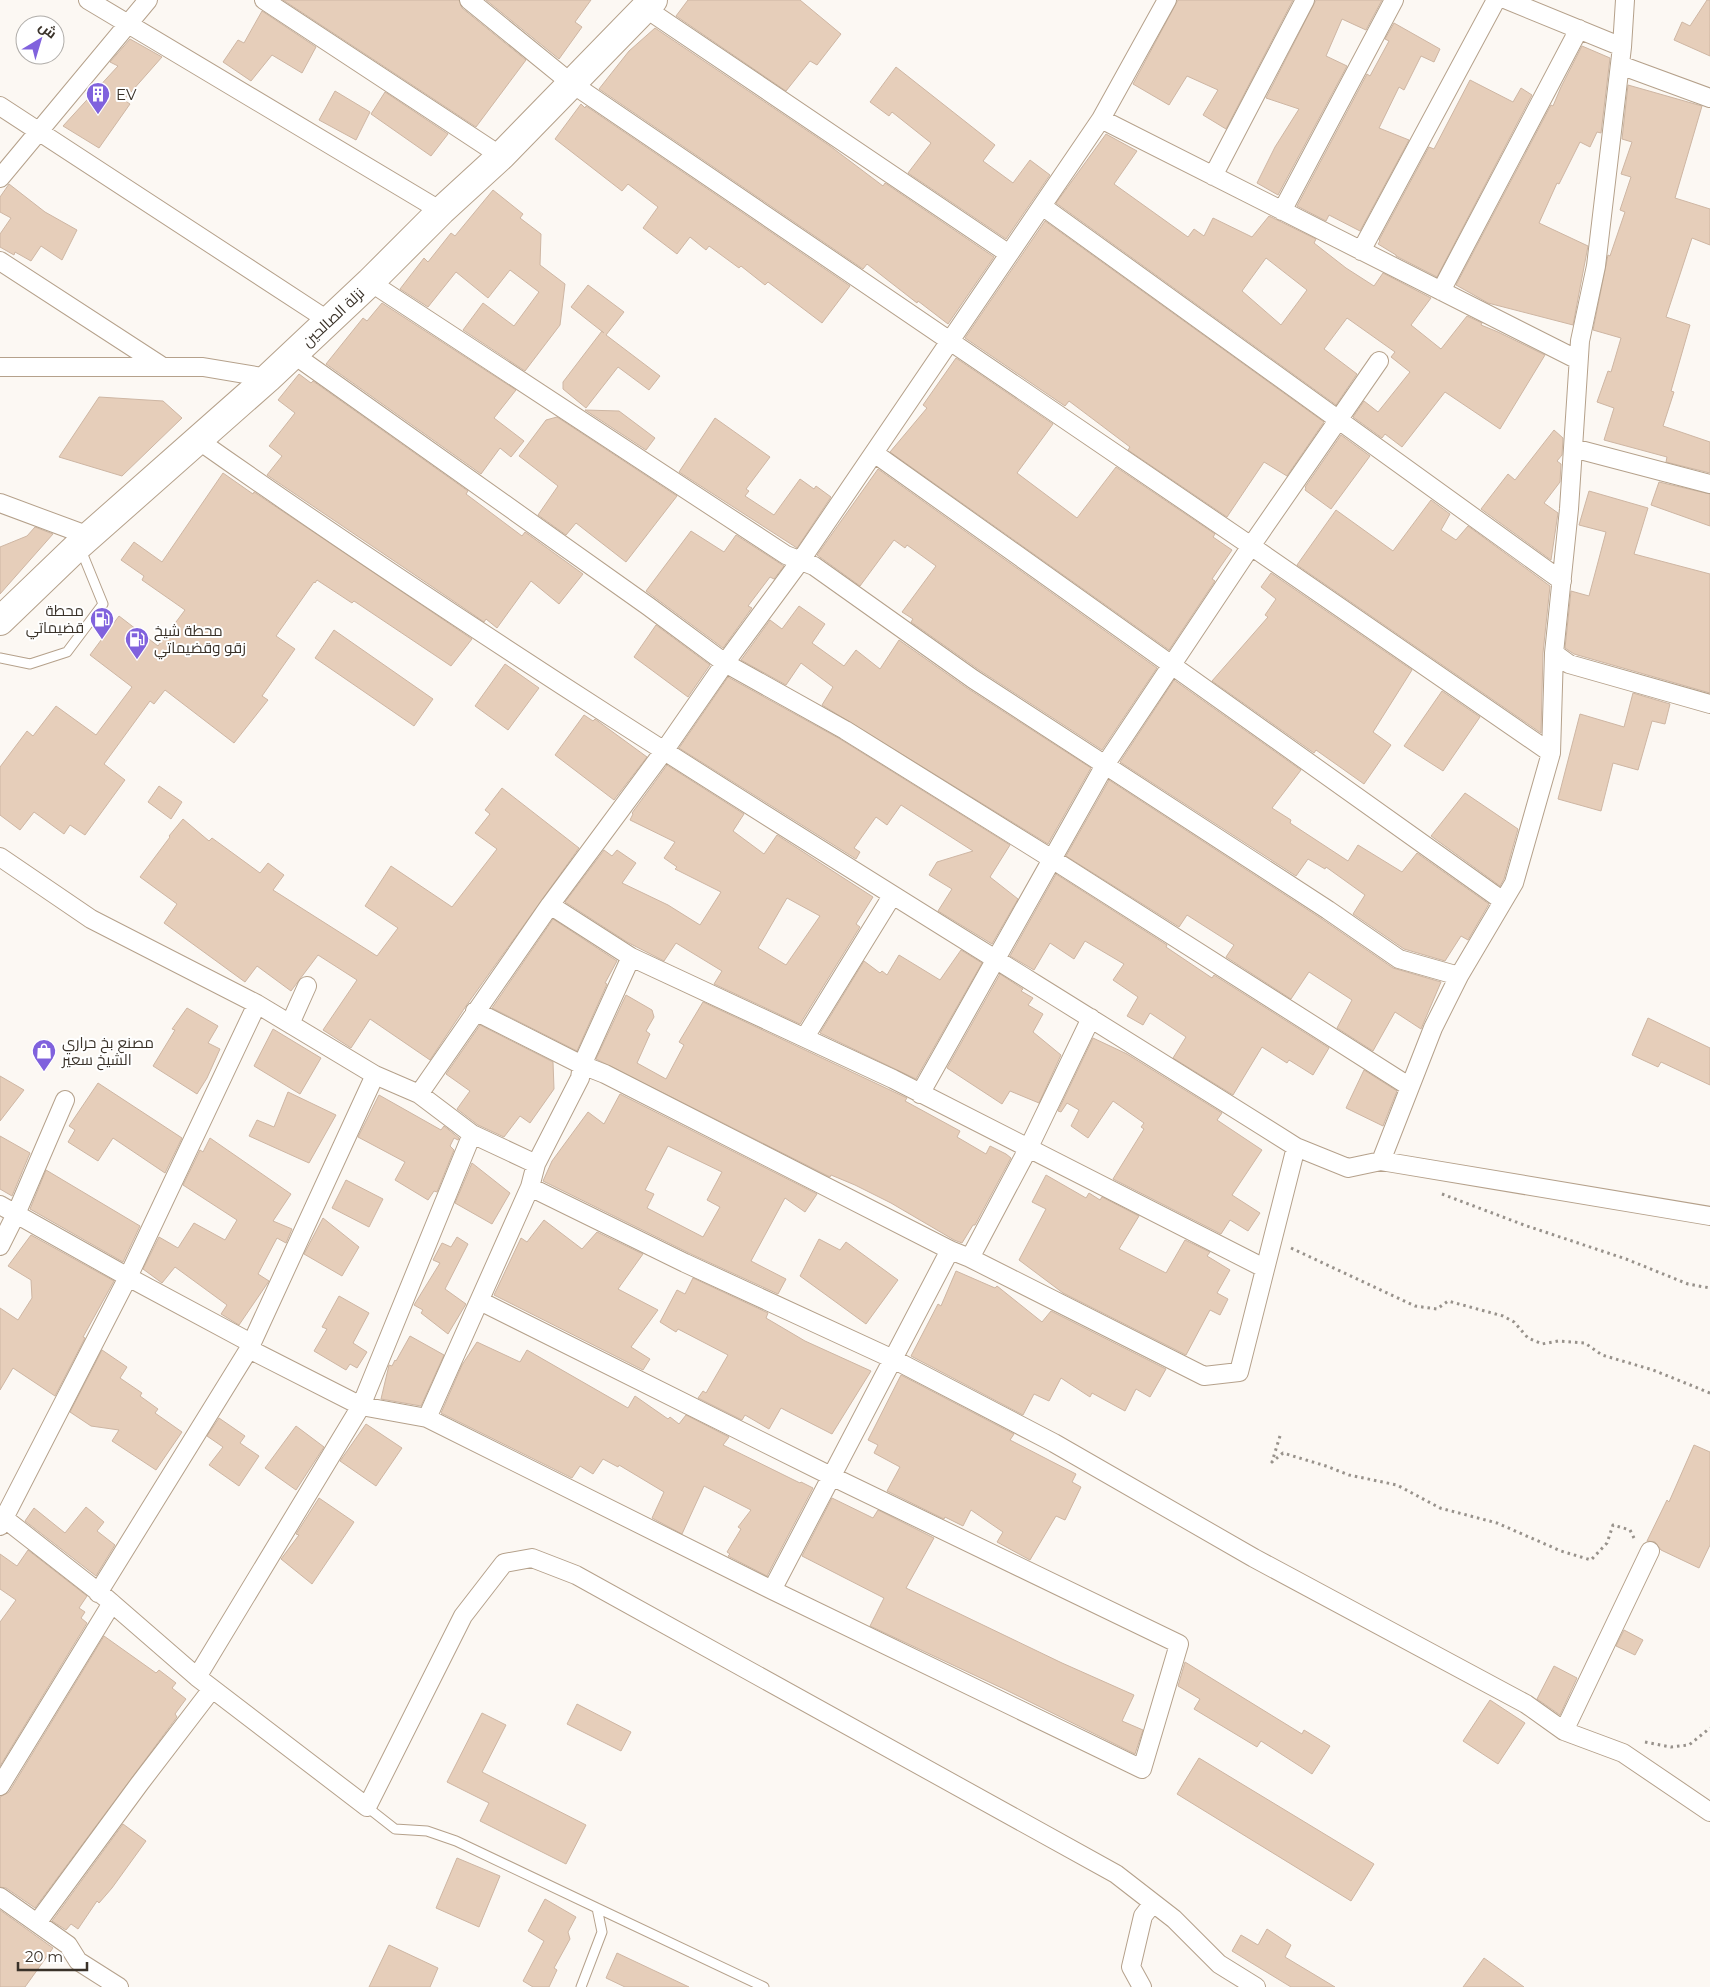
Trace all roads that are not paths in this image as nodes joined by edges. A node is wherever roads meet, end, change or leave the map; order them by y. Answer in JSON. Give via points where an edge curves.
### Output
{"nodes":[{"id":1,"x":88,"y":0,"type":"edge"},
{"id":2,"x":148,"y":0,"type":"edge"},
{"id":3,"x":264,"y":0,"type":"edge"},
{"id":4,"x":469,"y":0,"type":"edge"},
{"id":5,"x":1167,"y":0,"type":"edge"},
{"id":6,"x":1306,"y":0,"type":"edge"},
{"id":7,"x":1394,"y":0,"type":"edge"},
{"id":8,"x":1496,"y":0,"type":"edge"},
{"id":9,"x":1507,"y":0,"type":"edge"},
{"id":10,"x":1625,"y":0,"type":"edge"},
{"id":11,"x":649,"y":4,"type":"edge"},
{"id":12,"x":130,"y":24,"type":"junction"},
{"id":13,"x":1579,"y":29,"type":"junction"},
{"id":14,"x":1622,"y":47,"type":"junction"},
{"id":15,"x":1620,"y":65,"type":"junction"},
{"id":16,"x":571,"y":83,"type":"junction"},
{"id":17,"x":1710,"y":98,"type":"edge"},
{"id":18,"x":0,"y":106,"type":"edge"},
{"id":19,"x":1101,"y":120,"type":"junction"},
{"id":20,"x":40,"y":131,"type":"junction"},
{"id":21,"x":501,"y":156,"type":"junction"},
{"id":22,"x":1213,"y":176,"type":"junction"},
{"id":23,"x":0,"y":178,"type":"edge"},
{"id":24,"x":1042,"y":206,"type":"junction"},
{"id":25,"x":442,"y":211,"type":"junction"},
{"id":26,"x":1282,"y":211,"type":"junction"},
{"id":27,"x":1361,"y":250,"type":"junction"},
{"id":28,"x":1009,"y":254,"type":"junction"},
{"id":29,"x":0,"y":261,"type":"edge"},
{"id":30,"x":370,"y":282,"type":"junction"},
{"id":31,"x":1441,"y":291,"type":"junction"},
{"id":32,"x":329,"y":322,"type":"junction"},
{"id":33,"x":949,"y":341,"type":"junction"},
{"id":34,"x":293,"y":354,"type":"junction"},
{"id":35,"x":1578,"y":360,"type":"junction"},
{"id":36,"x":1379,"y":361,"type":"dead end"},
{"id":37,"x":160,"y":365,"type":"junction"},
{"id":38,"x":0,"y":366,"type":"edge"},
{"id":39,"x":268,"y":378,"type":"junction"},
{"id":40,"x":1338,"y":420,"type":"junction"},
{"id":41,"x":198,"y":440,"type":"junction"},
{"id":42,"x":1573,"y":448,"type":"junction"},
{"id":43,"x":874,"y":453,"type":"junction"},
{"id":44,"x":1710,"y":484,"type":"edge"},
{"id":45,"x":0,"y":503,"type":"edge"},
{"id":46,"x":84,"y":540,"type":"junction"},
{"id":47,"x":1251,"y":546,"type":"junction"},
{"id":48,"x":801,"y":560,"type":"junction"},
{"id":49,"x":1562,"y":581,"type":"junction"},
{"id":50,"x":0,"y":621,"type":"edge"},
{"id":51,"x":1554,"y":653,"type":"junction"},
{"id":52,"x":0,"y":658,"type":"edge"},
{"id":53,"x":725,"y":663,"type":"junction"},
{"id":54,"x":1173,"y":665,"type":"junction"},
{"id":55,"x":1710,"y":704,"type":"edge"},
{"id":56,"x":664,"y":751,"type":"junction"},
{"id":57,"x":1551,"y":753,"type":"junction"},
{"id":58,"x":1105,"y":765,"type":"junction"},
{"id":59,"x":0,"y":857,"type":"edge"},
{"id":60,"x":1052,"y":859,"type":"junction"},
{"id":61,"x":892,"y":896,"type":"junction"},
{"id":62,"x":1503,"y":901,"type":"junction"},
{"id":63,"x":550,"y":906,"type":"junction"},
{"id":64,"x":631,"y":957,"type":"junction"},
{"id":65,"x":996,"y":959,"type":"junction"},
{"id":66,"x":1459,"y":976,"type":"junction"},
{"id":67,"x":307,"y":986,"type":"dead end"},
{"id":68,"x":258,"y":1004,"type":"junction"},
{"id":69,"x":475,"y":1011,"type":"junction"},
{"id":70,"x":1092,"y":1018,"type":"junction"},
{"id":71,"x":290,"y":1024,"type":"junction"},
{"id":72,"x":805,"y":1037,"type":"junction"},
{"id":73,"x":582,"y":1065,"type":"junction"},
{"id":74,"x":374,"y":1075,"type":"junction"},
{"id":75,"x":1410,"y":1087,"type":"junction"},
{"id":76,"x":419,"y":1094,"type":"junction"},
{"id":77,"x":920,"y":1094,"type":"junction"},
{"id":78,"x":65,"y":1100,"type":"dead end"},
{"id":79,"x":472,"y":1134,"type":"junction"},
{"id":80,"x":1029,"y":1147,"type":"junction"},
{"id":81,"x":1296,"y":1147,"type":"junction"},
{"id":82,"x":1380,"y":1161,"type":"junction"},
{"id":83,"x":536,"y":1164,"type":"junction"},
{"id":84,"x":530,"y":1187,"type":"junction"},
{"id":85,"x":0,"y":1205,"type":"edge"},
{"id":86,"x":16,"y":1214,"type":"junction"},
{"id":87,"x":1710,"y":1216,"type":"edge"},
{"id":88,"x":0,"y":1246,"type":"edge"},
{"id":89,"x":950,"y":1250,"type":"junction"},
{"id":90,"x":970,"y":1258,"type":"junction"},
{"id":91,"x":1264,"y":1268,"type":"junction"},
{"id":92,"x":128,"y":1277,"type":"junction"},
{"id":93,"x":480,"y":1302,"type":"junction"},
{"id":94,"x":250,"y":1346,"type":"junction"},
{"id":95,"x":893,"y":1359,"type":"junction"},
{"id":96,"x":361,"y":1406,"type":"junction"},
{"id":97,"x":427,"y":1418,"type":"junction"},
{"id":98,"x":831,"y":1476,"type":"junction"},
{"id":99,"x":1,"y":1520,"type":"edge"},
{"id":100,"x":1650,"y":1551,"type":"road end"},
{"id":101,"x":772,"y":1590,"type":"junction"},
{"id":102,"x":105,"y":1598,"type":"junction"},
{"id":103,"x":197,"y":1677,"type":"junction"},
{"id":104,"x":212,"y":1689,"type":"junction"},
{"id":105,"x":1564,"y":1731,"type":"junction"},
{"id":106,"x":0,"y":1786,"type":"edge"},
{"id":107,"x":367,"y":1807,"type":"junction"},
{"id":108,"x":1710,"y":1812,"type":"edge"},
{"id":109,"x":0,"y":1897,"type":"edge"},
{"id":110,"x":1153,"y":1903,"type":"junction"},
{"id":111,"x":597,"y":1908,"type":"junction"},
{"id":112,"x":38,"y":1924,"type":"junction"},
{"id":113,"x":119,"y":1987,"type":"edge"},
{"id":114,"x":581,"y":1987,"type":"edge"},
{"id":115,"x":764,"y":1987,"type":"edge"},
{"id":116,"x":1142,"y":1987,"type":"edge"},
{"id":117,"x":1256,"y":1987,"type":"edge"}],
"edges":[{"from":1,"to":12,"type":"street"},
{"from":2,"to":12,"type":"street"},
{"from":3,"to":21,"type":"street"},
{"from":4,"to":16,"type":"street"},
{"from":5,"to":19,"type":"street"},
{"from":6,"to":22,"type":"street"},
{"from":7,"to":26,"type":"street"},
{"from":8,"to":27,"type":"street"},
{"from":9,"to":13,"type":"street"},
{"from":10,"to":14,"type":"street"},
{"from":11,"to":16,"type":"main road","name":"نزلة الصالحين"},
{"from":11,"to":28,"type":"street"},
{"from":12,"to":20,"type":"street"},
{"from":12,"to":25,"type":"street"},
{"from":13,"to":14,"type":"street"},
{"from":13,"to":31,"type":"street"},
{"from":14,"to":15,"type":"street"},
{"from":15,"to":17,"type":"street"},
{"from":15,"to":35,"type":"street","via":[[1596,266]]},
{"from":16,"to":21,"type":"main road","name":"نزلة الصالحين"},
{"from":16,"to":33,"type":"street"},
{"from":18,"to":20,"type":"street"},
{"from":19,"to":22,"type":"street"},
{"from":19,"to":24,"type":"street"},
{"from":20,"to":23,"type":"street"},
{"from":20,"to":32,"type":"street"},
{"from":21,"to":25,"type":"main road","name":"نزلة الصالحين"},
{"from":22,"to":26,"type":"street"},
{"from":24,"to":28,"type":"street"},
{"from":24,"to":40,"type":"street"},
{"from":25,"to":30,"type":"main road","name":"نزلة الصالحين"},
{"from":26,"to":27,"type":"street"},
{"from":27,"to":31,"type":"street"},
{"from":28,"to":33,"type":"street"},
{"from":29,"to":37,"type":"street"},
{"from":30,"to":32,"type":"main road","name":"نزلة الصالحين"},
{"from":30,"to":48,"type":"street","via":[[786,555]]},
{"from":31,"to":35,"type":"street"},
{"from":32,"to":34,"type":"main road","name":"نزلة الصالحين"},
{"from":33,"to":43,"type":"street"},
{"from":33,"to":47,"type":"street"},
{"from":34,"to":39,"type":"main road","name":"نزلة الصالحين"},
{"from":34,"to":53,"type":"street"},
{"from":35,"to":42,"type":"street"},
{"from":36,"to":40,"type":"street"},
{"from":37,"to":38,"type":"street"},
{"from":37,"to":39,"type":"street","via":[[203,367]]},
{"from":39,"to":41,"type":"main road","name":"نزلة الصالحين"},
{"from":40,"to":47,"type":"street"},
{"from":40,"to":49,"type":"street"},
{"from":41,"to":46,"type":"main road","name":"نزلة الصالحين"},
{"from":41,"to":56,"type":"street","via":[[292,506]]},
{"from":42,"to":44,"type":"street"},
{"from":42,"to":49,"type":"street"},
{"from":43,"to":48,"type":"street"},
{"from":43,"to":54,"type":"street"},
{"from":45,"to":46,"type":"street"},
{"from":46,"to":50,"type":"main road","name":"نزلة الصالحين"},
{"from":46,"to":52,"type":"lane","via":[[103,604],[66,652],[30,664]]},
{"from":47,"to":54,"type":"street"},
{"from":47,"to":57,"type":"street"},
{"from":48,"to":53,"type":"street"},
{"from":48,"to":58,"type":"street"},
{"from":49,"to":51,"type":"street"},
{"from":51,"to":55,"type":"street","via":[[1569,664]]},
{"from":51,"to":57,"type":"street"},
{"from":53,"to":56,"type":"street"},
{"from":53,"to":60,"type":"street","via":[[845,730]]},
{"from":54,"to":58,"type":"street"},
{"from":54,"to":62,"type":"street"},
{"from":56,"to":61,"type":"street"},
{"from":56,"to":63,"type":"street"},
{"from":57,"to":62,"type":"street","via":[[1514,882]]},
{"from":58,"to":60,"type":"street"},
{"from":58,"to":66,"type":"street","via":[[1399,959]]},
{"from":59,"to":68,"type":"street","via":[[91,919]]},
{"from":60,"to":65,"type":"street"},
{"from":60,"to":75,"type":"street"},
{"from":61,"to":65,"type":"street"},
{"from":61,"to":72,"type":"street"},
{"from":62,"to":66,"type":"street"},
{"from":63,"to":64,"type":"street"},
{"from":63,"to":69,"type":"street"},
{"from":64,"to":72,"type":"street"},
{"from":64,"to":73,"type":"street"},
{"from":65,"to":70,"type":"street"},
{"from":65,"to":77,"type":"street"},
{"from":66,"to":75,"type":"street","via":[[1433,1028]]},
{"from":67,"to":71,"type":"street"},
{"from":68,"to":71,"type":"street"},
{"from":68,"to":92,"type":"street"},
{"from":69,"to":73,"type":"street"},
{"from":69,"to":76,"type":"street"},
{"from":70,"to":80,"type":"street"},
{"from":70,"to":81,"type":"street"},
{"from":71,"to":74,"type":"street"},
{"from":72,"to":77,"type":"street"},
{"from":73,"to":83,"type":"street","via":[[580,1078]]},
{"from":73,"to":89,"type":"street"},
{"from":74,"to":76,"type":"street"},
{"from":74,"to":94,"type":"street"},
{"from":75,"to":82,"type":"street"},
{"from":76,"to":79,"type":"street"},
{"from":77,"to":80,"type":"street"},
{"from":78,"to":86,"type":"street"},
{"from":79,"to":83,"type":"street"},
{"from":79,"to":96,"type":"street"},
{"from":80,"to":90,"type":"street"},
{"from":80,"to":91,"type":"street"},
{"from":81,"to":82,"type":"street","via":[[1348,1168]]},
{"from":81,"to":91,"type":"street"},
{"from":82,"to":87,"type":"street"},
{"from":83,"to":84,"type":"street"},
{"from":84,"to":93,"type":"street"},
{"from":84,"to":95,"type":"street"},
{"from":85,"to":86,"type":"street"},
{"from":86,"to":88,"type":"street"},
{"from":86,"to":92,"type":"street"},
{"from":89,"to":90,"type":"street"},
{"from":89,"to":95,"type":"street"},
{"from":90,"to":91,"type":"street","via":[[1204,1376],[1239,1372]]},
{"from":92,"to":94,"type":"street"},
{"from":92,"to":99,"type":"street"},
{"from":93,"to":97,"type":"street"},
{"from":93,"to":98,"type":"street"},
{"from":94,"to":96,"type":"street"},
{"from":94,"to":102,"type":"street"},
{"from":95,"to":98,"type":"street"},
{"from":95,"to":105,"type":"street","via":[[1054,1443],[1232,1546],[1526,1704]]},
{"from":96,"to":97,"type":"street"},
{"from":96,"to":103,"type":"street"},
{"from":97,"to":101,"type":"street"},
{"from":98,"to":101,"type":"street"},
{"from":98,"to":101,"type":"street","via":[[1179,1644],[1142,1769]]},
{"from":99,"to":102,"type":"street"},
{"from":100,"to":105,"type":"street"},
{"from":102,"to":103,"type":"street"},
{"from":102,"to":106,"type":"street"},
{"from":103,"to":104,"type":"street"},
{"from":104,"to":107,"type":"street"},
{"from":104,"to":112,"type":"street"},
{"from":105,"to":108,"type":"street","via":[[1624,1753]]},
{"from":107,"to":110,"type":"street","via":[[463,1616],[504,1563],[532,1558],[576,1575],[1116,1874]]},
{"from":107,"to":111,"type":"lane","via":[[395,1829],[427,1831],[456,1841]]},
{"from":109,"to":112,"type":"street"},
{"from":110,"to":116,"type":"street","via":[[1143,1916],[1131,1967]]},
{"from":110,"to":117,"type":"street","via":[[1174,1919],[1219,1964]]},
{"from":111,"to":114,"type":"lane","via":[[602,1932]]},
{"from":111,"to":115,"type":"lane"},
{"from":112,"to":113,"type":"street","via":[[68,1946],[78,1961]]}]}
